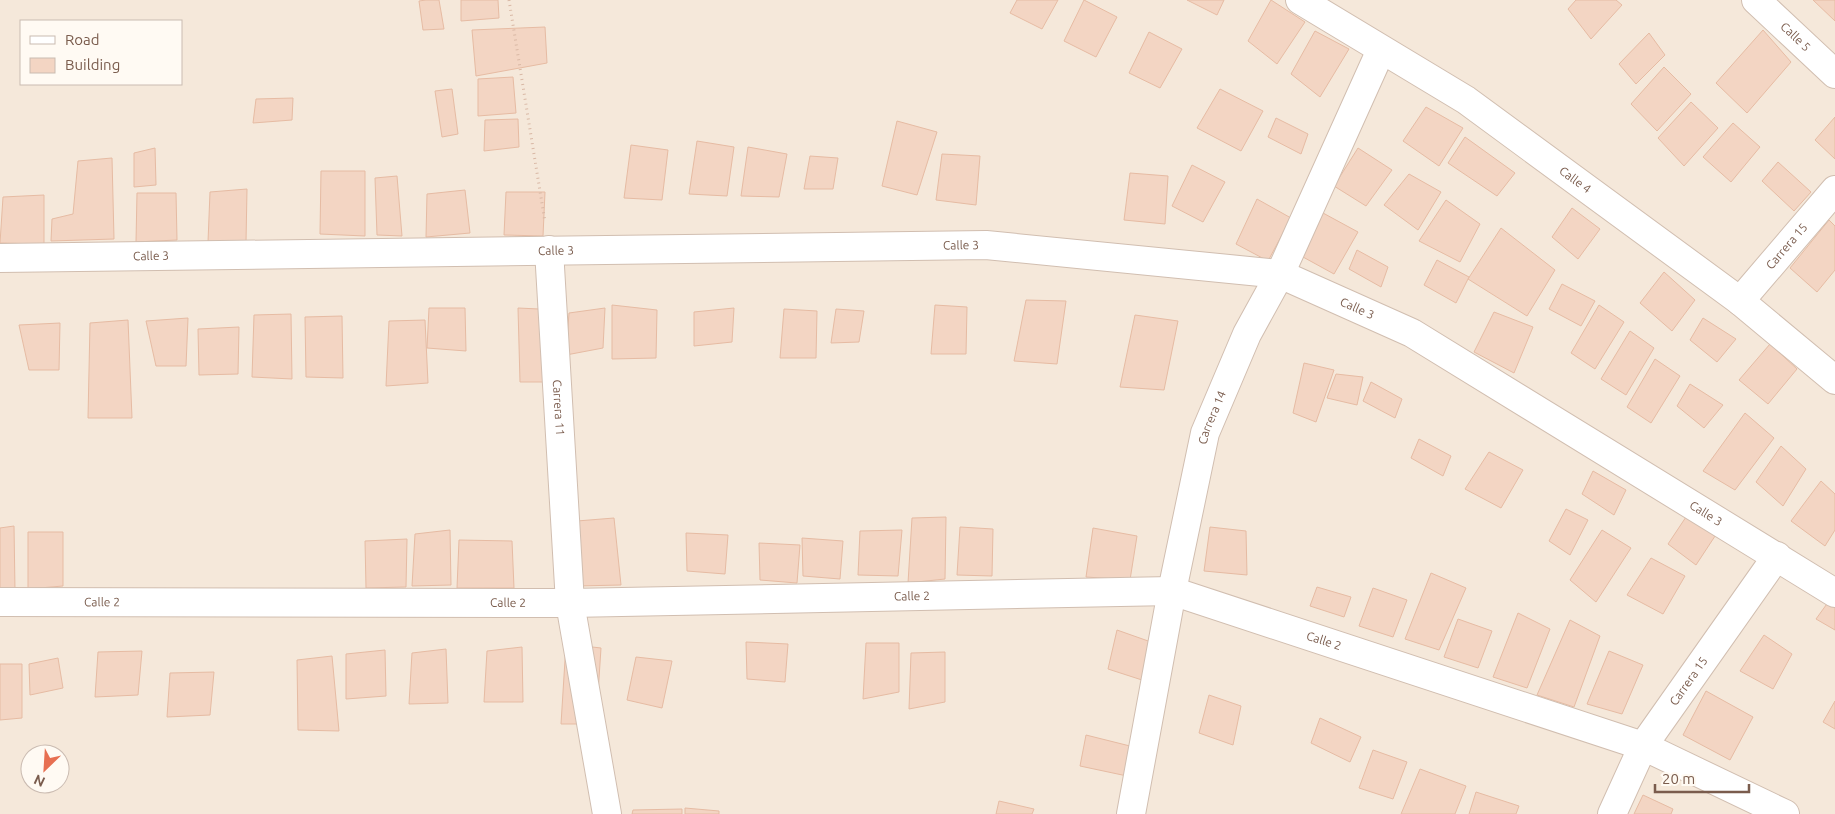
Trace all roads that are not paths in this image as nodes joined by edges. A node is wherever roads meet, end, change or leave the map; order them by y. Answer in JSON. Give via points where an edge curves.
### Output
{"nodes":[{"id":1,"x":1300,"y":0,"type":"edge"},
{"id":2,"x":1756,"y":0,"type":"edge"},
{"id":3,"x":1381,"y":50,"type":"junction"},
{"id":4,"x":1835,"y":74,"type":"edge"},
{"id":5,"x":1835,"y":190,"type":"edge"},
{"id":6,"x":550,"y":250,"type":"junction"},
{"id":7,"x":0,"y":258,"type":"edge"},
{"id":8,"x":1280,"y":274,"type":"junction"},
{"id":9,"x":1740,"y":301,"type":"junction"},
{"id":10,"x":1835,"y":380,"type":"edge"},
{"id":11,"x":1777,"y":556,"type":"junction"},
{"id":12,"x":1172,"y":591,"type":"junction"},
{"id":13,"x":1835,"y":592,"type":"edge"},
{"id":14,"x":0,"y":602,"type":"edge"},
{"id":15,"x":570,"y":603,"type":"junction"},
{"id":16,"x":1643,"y":746,"type":"junction"},
{"id":17,"x":608,"y":814,"type":"edge"},
{"id":18,"x":1131,"y":814,"type":"edge"},
{"id":19,"x":1612,"y":814,"type":"edge"},
{"id":20,"x":1785,"y":814,"type":"edge"}],
"edges":[{"from":1,"to":3,"type":"street","name":"Calle 4"},
{"from":2,"to":4,"type":"street","name":"Calle 5"},
{"from":3,"to":8,"type":"street","name":"Carrera 14"},
{"from":3,"to":9,"type":"street","name":"Calle 4","via":[[1466,100]]},
{"from":5,"to":9,"type":"street","name":"Carrera 15"},
{"from":6,"to":7,"type":"street","name":"Calle 3"},
{"from":6,"to":8,"type":"street","name":"Calle 3","via":[[986,245]]},
{"from":6,"to":15,"type":"street","name":"Carrera 11"},
{"from":8,"to":11,"type":"street","name":"Calle 3","via":[[1412,333]]},
{"from":8,"to":12,"type":"street","name":"Carrera 14","via":[[1248,334],[1205,433]]},
{"from":9,"to":10,"type":"street","name":"Calle 4"},
{"from":11,"to":13,"type":"street","name":"Calle 3"},
{"from":11,"to":16,"type":"street","name":"Carrera 15"},
{"from":12,"to":15,"type":"street","name":"Calle 2"},
{"from":12,"to":16,"type":"street","name":"Calle 2"},
{"from":12,"to":18,"type":"street","name":"Carrera 14"},
{"from":14,"to":15,"type":"street","name":"Calle 2"},
{"from":15,"to":17,"type":"street","name":"Carrera 11"},
{"from":16,"to":19,"type":"street","name":"Carrera 15"},
{"from":16,"to":20,"type":"street","name":"Calle 2"}]}
